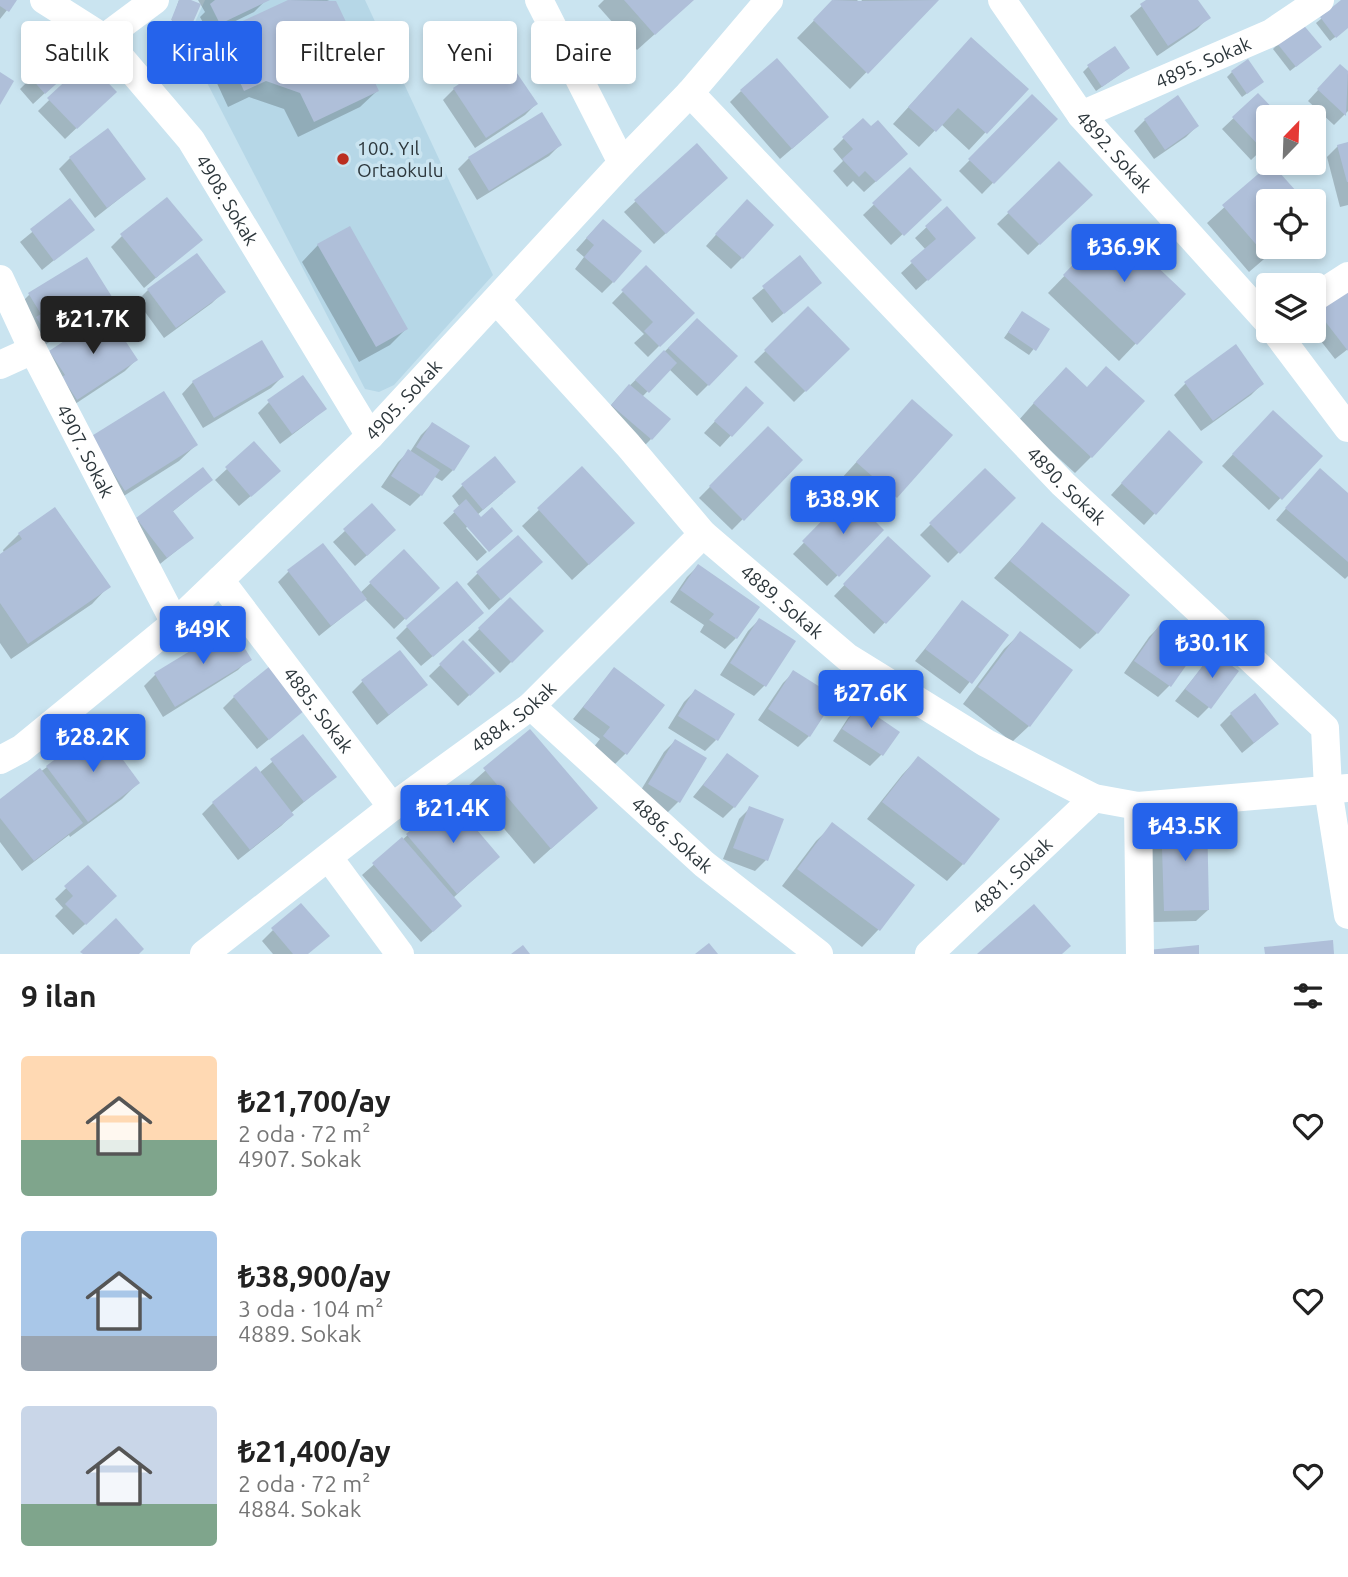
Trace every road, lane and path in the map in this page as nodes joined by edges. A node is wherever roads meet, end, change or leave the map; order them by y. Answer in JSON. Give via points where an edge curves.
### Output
{"nodes":[{"id":1,"x":44,"y":0,"type":"edge"},
{"id":2,"x":155,"y":0,"type":"edge"},
{"id":3,"x":539,"y":0,"type":"edge"},
{"id":4,"x":769,"y":0,"type":"edge"},
{"id":5,"x":1002,"y":0,"type":"edge"},
{"id":6,"x":1320,"y":0,"type":"edge"},
{"id":7,"x":77,"y":21,"type":"edge"},
{"id":8,"x":127,"y":21,"type":"edge"},
{"id":9,"x":133,"y":72,"type":"edge"},
{"id":10,"x":690,"y":93,"type":"junction"},
{"id":11,"x":1081,"y":115,"type":"junction"},
{"id":12,"x":622,"y":163,"type":"junction"},
{"id":13,"x":1348,"y":276,"type":"edge"},
{"id":14,"x":0,"y":279,"type":"edge"},
{"id":15,"x":1326,"y":290,"type":"edge"},
{"id":16,"x":497,"y":301,"type":"junction"},
{"id":17,"x":1256,"y":309,"type":"edge"},
{"id":18,"x":1284,"y":343,"type":"edge"},
{"id":19,"x":33,"y":350,"type":"junction"},
{"id":20,"x":0,"y":365,"type":"edge"},
{"id":21,"x":1348,"y":428,"type":"edge"},
{"id":22,"x":370,"y":436,"type":"junction"},
{"id":23,"x":703,"y":534,"type":"junction"},
{"id":24,"x":220,"y":580,"type":"junction"},
{"id":25,"x":175,"y":623,"type":"junction"},
{"id":26,"x":531,"y":706,"type":"junction"},
{"id":27,"x":0,"y":760,"type":"edge"},
{"id":28,"x":1338,"y":789,"type":"edge"},
{"id":29,"x":1094,"y":798,"type":"junction"},
{"id":30,"x":1138,"y":806,"type":"junction"},
{"id":31,"x":392,"y":807,"type":"junction"},
{"id":32,"x":329,"y":858,"type":"junction"},
{"id":33,"x":1348,"y":915,"type":"edge"},
{"id":34,"x":204,"y":954,"type":"edge"},
{"id":35,"x":400,"y":954,"type":"edge"},
{"id":36,"x":819,"y":954,"type":"edge"},
{"id":37,"x":929,"y":954,"type":"edge"},
{"id":38,"x":1140,"y":954,"type":"edge"}],
"edges":[{"from":1,"to":7,"type":"street","name":"4908. Sokak"},
{"from":2,"to":8,"type":"street"},
{"from":3,"to":12,"type":"street"},
{"from":4,"to":10,"type":"street","name":"4905. Sokak"},
{"from":5,"to":11,"type":"street","name":"4892. Sokak"},
{"from":6,"to":11,"type":"street","name":"4895. Sokak","via":[[1271,33]]},
{"from":9,"to":22,"type":"street","name":"4908. Sokak","via":[[191,140]]},
{"from":10,"to":12,"type":"street","name":"4905. Sokak"},
{"from":10,"to":28,"type":"street","name":"4890. Sokak","via":[[1063,484],[1325,728]]},
{"from":11,"to":17,"type":"street","name":"4892. Sokak"},
{"from":12,"to":16,"type":"street","name":"4905. Sokak"},
{"from":13,"to":15,"type":"street"},
{"from":14,"to":19,"type":"street","name":"4907. Sokak"},
{"from":16,"to":22,"type":"street","name":"4905. Sokak"},
{"from":16,"to":23,"type":"street","name":"4889. Sokak"},
{"from":18,"to":21,"type":"street"},
{"from":19,"to":20,"type":"street"},
{"from":19,"to":25,"type":"street","name":"4907. Sokak"},
{"from":22,"to":24,"type":"street","name":"4905. Sokak"},
{"from":23,"to":26,"type":"street","name":"4884. Sokak"},
{"from":23,"to":29,"type":"street","name":"4889. Sokak","via":[[847,657],[986,743]]},
{"from":24,"to":25,"type":"street","name":"4905. Sokak"},
{"from":24,"to":31,"type":"street","name":"4885. Sokak"},
{"from":25,"to":27,"type":"street","name":"4905. Sokak","via":[[21,749]]},
{"from":26,"to":31,"type":"street","name":"4884. Sokak"},
{"from":26,"to":36,"type":"street","name":"4886. Sokak","via":[[704,864]]},
{"from":28,"to":30,"type":"street"},
{"from":28,"to":33,"type":"street","name":"4890. Sokak"},
{"from":29,"to":30,"type":"street","name":"4889. Sokak"},
{"from":29,"to":37,"type":"street","name":"4881. Sokak"},
{"from":30,"to":38,"type":"street"},
{"from":31,"to":32,"type":"street","name":"4884. Sokak"},
{"from":32,"to":34,"type":"street","name":"4884. Sokak"},
{"from":32,"to":35,"type":"street"}]}
